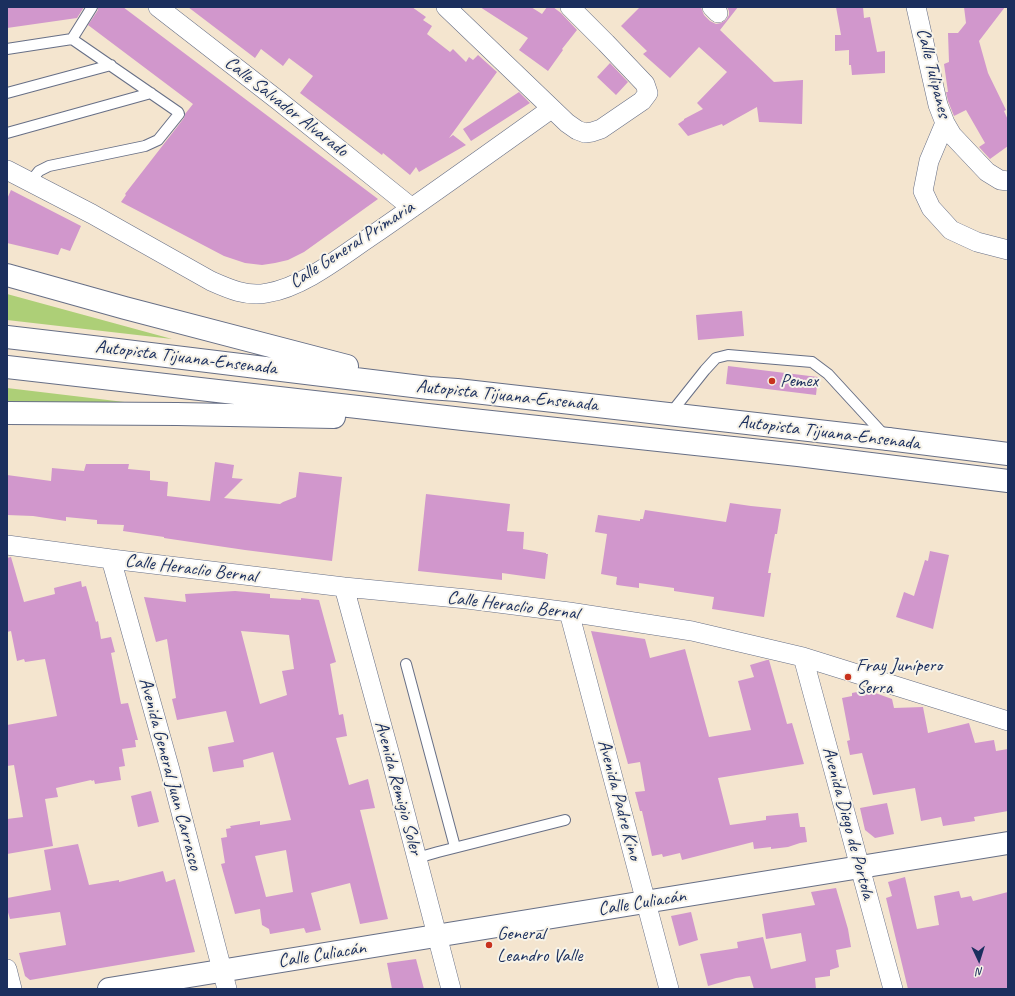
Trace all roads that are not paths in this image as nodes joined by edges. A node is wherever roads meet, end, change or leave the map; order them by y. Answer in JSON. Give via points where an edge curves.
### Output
{"nodes":[{"id":1,"x":92,"y":7,"type":"edge"},
{"id":2,"x":158,"y":7,"type":"edge"},
{"id":3,"x":446,"y":7,"type":"edge"},
{"id":4,"x":570,"y":7,"type":"edge"},
{"id":5,"x":916,"y":7,"type":"edge"},
{"id":6,"x":72,"y":39,"type":"junction"},
{"id":7,"x":7,"y":49,"type":"edge"},
{"id":8,"x":111,"y":65,"type":"junction"},
{"id":9,"x":7,"y":93,"type":"edge"},
{"id":10,"x":150,"y":93,"type":"junction"},
{"id":11,"x":551,"y":109,"type":"junction"},
{"id":12,"x":944,"y":123,"type":"junction"},
{"id":13,"x":7,"y":133,"type":"edge"},
{"id":14,"x":7,"y":170,"type":"edge"},
{"id":15,"x":1008,"y":181,"type":"edge"},
{"id":16,"x":30,"y":182,"type":"junction"},
{"id":17,"x":412,"y":208,"type":"junction"},
{"id":18,"x":1008,"y":250,"type":"edge"},
{"id":19,"x":7,"y":275,"type":"edge"},
{"id":20,"x":7,"y":337,"type":"edge"},
{"id":21,"x":7,"y":367,"type":"edge"},
{"id":22,"x":429,"y":388,"type":"junction"},
{"id":23,"x":7,"y":413,"type":"edge"},
{"id":24,"x":670,"y":414,"type":"junction"},
{"id":25,"x":463,"y":419,"type":"junction"},
{"id":26,"x":888,"y":439,"type":"junction"},
{"id":27,"x":1008,"y":454,"type":"edge"},
{"id":28,"x":1008,"y":481,"type":"edge"},
{"id":29,"x":7,"y":545,"type":"edge"},
{"id":30,"x":111,"y":559,"type":"junction"},
{"id":31,"x":344,"y":587,"type":"junction"},
{"id":32,"x":569,"y":612,"type":"junction"},
{"id":33,"x":803,"y":657,"type":"junction"},
{"id":34,"x":406,"y":664,"type":"dead end"},
{"id":35,"x":1008,"y":721,"type":"edge"},
{"id":36,"x":565,"y":820,"type":"dead end"},
{"id":37,"x":1008,"y":843,"type":"edge"},
{"id":38,"x":455,"y":847,"type":"junction"},
{"id":39,"x":416,"y":858,"type":"junction"},
{"id":40,"x":860,"y":867,"type":"junction"},
{"id":41,"x":646,"y":902,"type":"junction"},
{"id":42,"x":437,"y":936,"type":"junction"},
{"id":43,"x":7,"y":969,"type":"edge"},
{"id":44,"x":225,"y":980,"type":"edge"},
{"id":45,"x":12,"y":989,"type":"edge"},
{"id":46,"x":109,"y":989,"type":"edge"},
{"id":47,"x":451,"y":989,"type":"edge"},
{"id":48,"x":669,"y":989,"type":"edge"},
{"id":49,"x":893,"y":989,"type":"edge"}],
"edges":[{"from":1,"to":6,"type":"lane"},
{"from":2,"to":17,"type":"street","name":"Calle Salvador Alvarado"},
{"from":3,"to":11,"type":"street"},
{"from":4,"to":11,"type":"street","via":[[645,84],[648,93],[642,101],[601,129],[592,132],[576,130]]},
{"from":5,"to":12,"type":"street","name":"Calle Tulipanes"},
{"from":6,"to":7,"type":"lane"},
{"from":6,"to":8,"type":"lane"},
{"from":8,"to":9,"type":"lane"},
{"from":8,"to":10,"type":"lane"},
{"from":10,"to":13,"type":"lane"},
{"from":10,"to":16,"type":"lane","via":[[179,114],[158,140],[145,146],[49,166],[38,171]]},
{"from":11,"to":17,"type":"street","name":"Calle General Primaria"},
{"from":12,"to":15,"type":"street","name":"Calle Tulipanes","via":[[987,172],[1000,180]]},
{"from":12,"to":18,"type":"street","via":[[929,161],[923,191],[931,208],[951,230],[978,242]]},
{"from":14,"to":16,"type":"street","name":"Calle General Primaria"},
{"from":16,"to":17,"type":"street","name":"Calle General Primaria","via":[[211,281],[245,294],[266,294],[289,288],[315,274]]},
{"from":19,"to":22,"type":"main road"},
{"from":20,"to":22,"type":"main road","name":"Autopista Tijuana-Ensenada"},
{"from":21,"to":25,"type":"main road","name":"Autopista Tijuana-Ensenada"},
{"from":22,"to":24,"type":"main road","name":"Autopista Tijuana-Ensenada"},
{"from":23,"to":25,"type":"main road"},
{"from":24,"to":26,"type":"main road","name":"Autopista Tijuana-Ensenada"},
{"from":24,"to":26,"type":"lane","via":[[716,358],[728,355],[812,362],[828,374]]},
{"from":25,"to":28,"type":"main road","name":"Autopista Tijuana-Ensenada","via":[[790,454]]},
{"from":26,"to":27,"type":"main road","name":"Autopista Tijuana-Ensenada"},
{"from":29,"to":30,"type":"street","name":"Calle Heraclio Bernal"},
{"from":30,"to":31,"type":"street","name":"Calle Heraclio Bernal"},
{"from":30,"to":44,"type":"street","name":"Avenida General Juan Carrasco"},
{"from":31,"to":32,"type":"street","name":"Calle Heraclio Bernal"},
{"from":31,"to":39,"type":"street","name":"Avenida Remigio Soler"},
{"from":32,"to":33,"type":"street","name":"Calle Heraclio Bernal","via":[[692,631]]},
{"from":32,"to":41,"type":"street","name":"Avenida Padre Kino"},
{"from":33,"to":35,"type":"street","name":"Calle Heraclio Bernal"},
{"from":33,"to":40,"type":"street","name":"Avenida Diego de Portola"},
{"from":34,"to":38,"type":"lane"},
{"from":36,"to":38,"type":"lane"},
{"from":37,"to":40,"type":"main road","name":"Calle Culiacán"},
{"from":38,"to":39,"type":"lane"},
{"from":39,"to":42,"type":"street","name":"Avenida Remigio Soler"},
{"from":40,"to":41,"type":"main road","name":"Calle Culiacán"},
{"from":40,"to":49,"type":"street","name":"Avenida Diego de Portola"},
{"from":41,"to":42,"type":"main road","name":"Calle Culiacán"},
{"from":41,"to":48,"type":"street","name":"Avenida Padre Kino"},
{"from":42,"to":44,"type":"main road","name":"Calle Culiacán"},
{"from":42,"to":47,"type":"street","name":"Avenida Remigio Soler"},
{"from":43,"to":45,"type":"street"},
{"from":44,"to":46,"type":"main road","name":"Calle Culiacán"}]}
